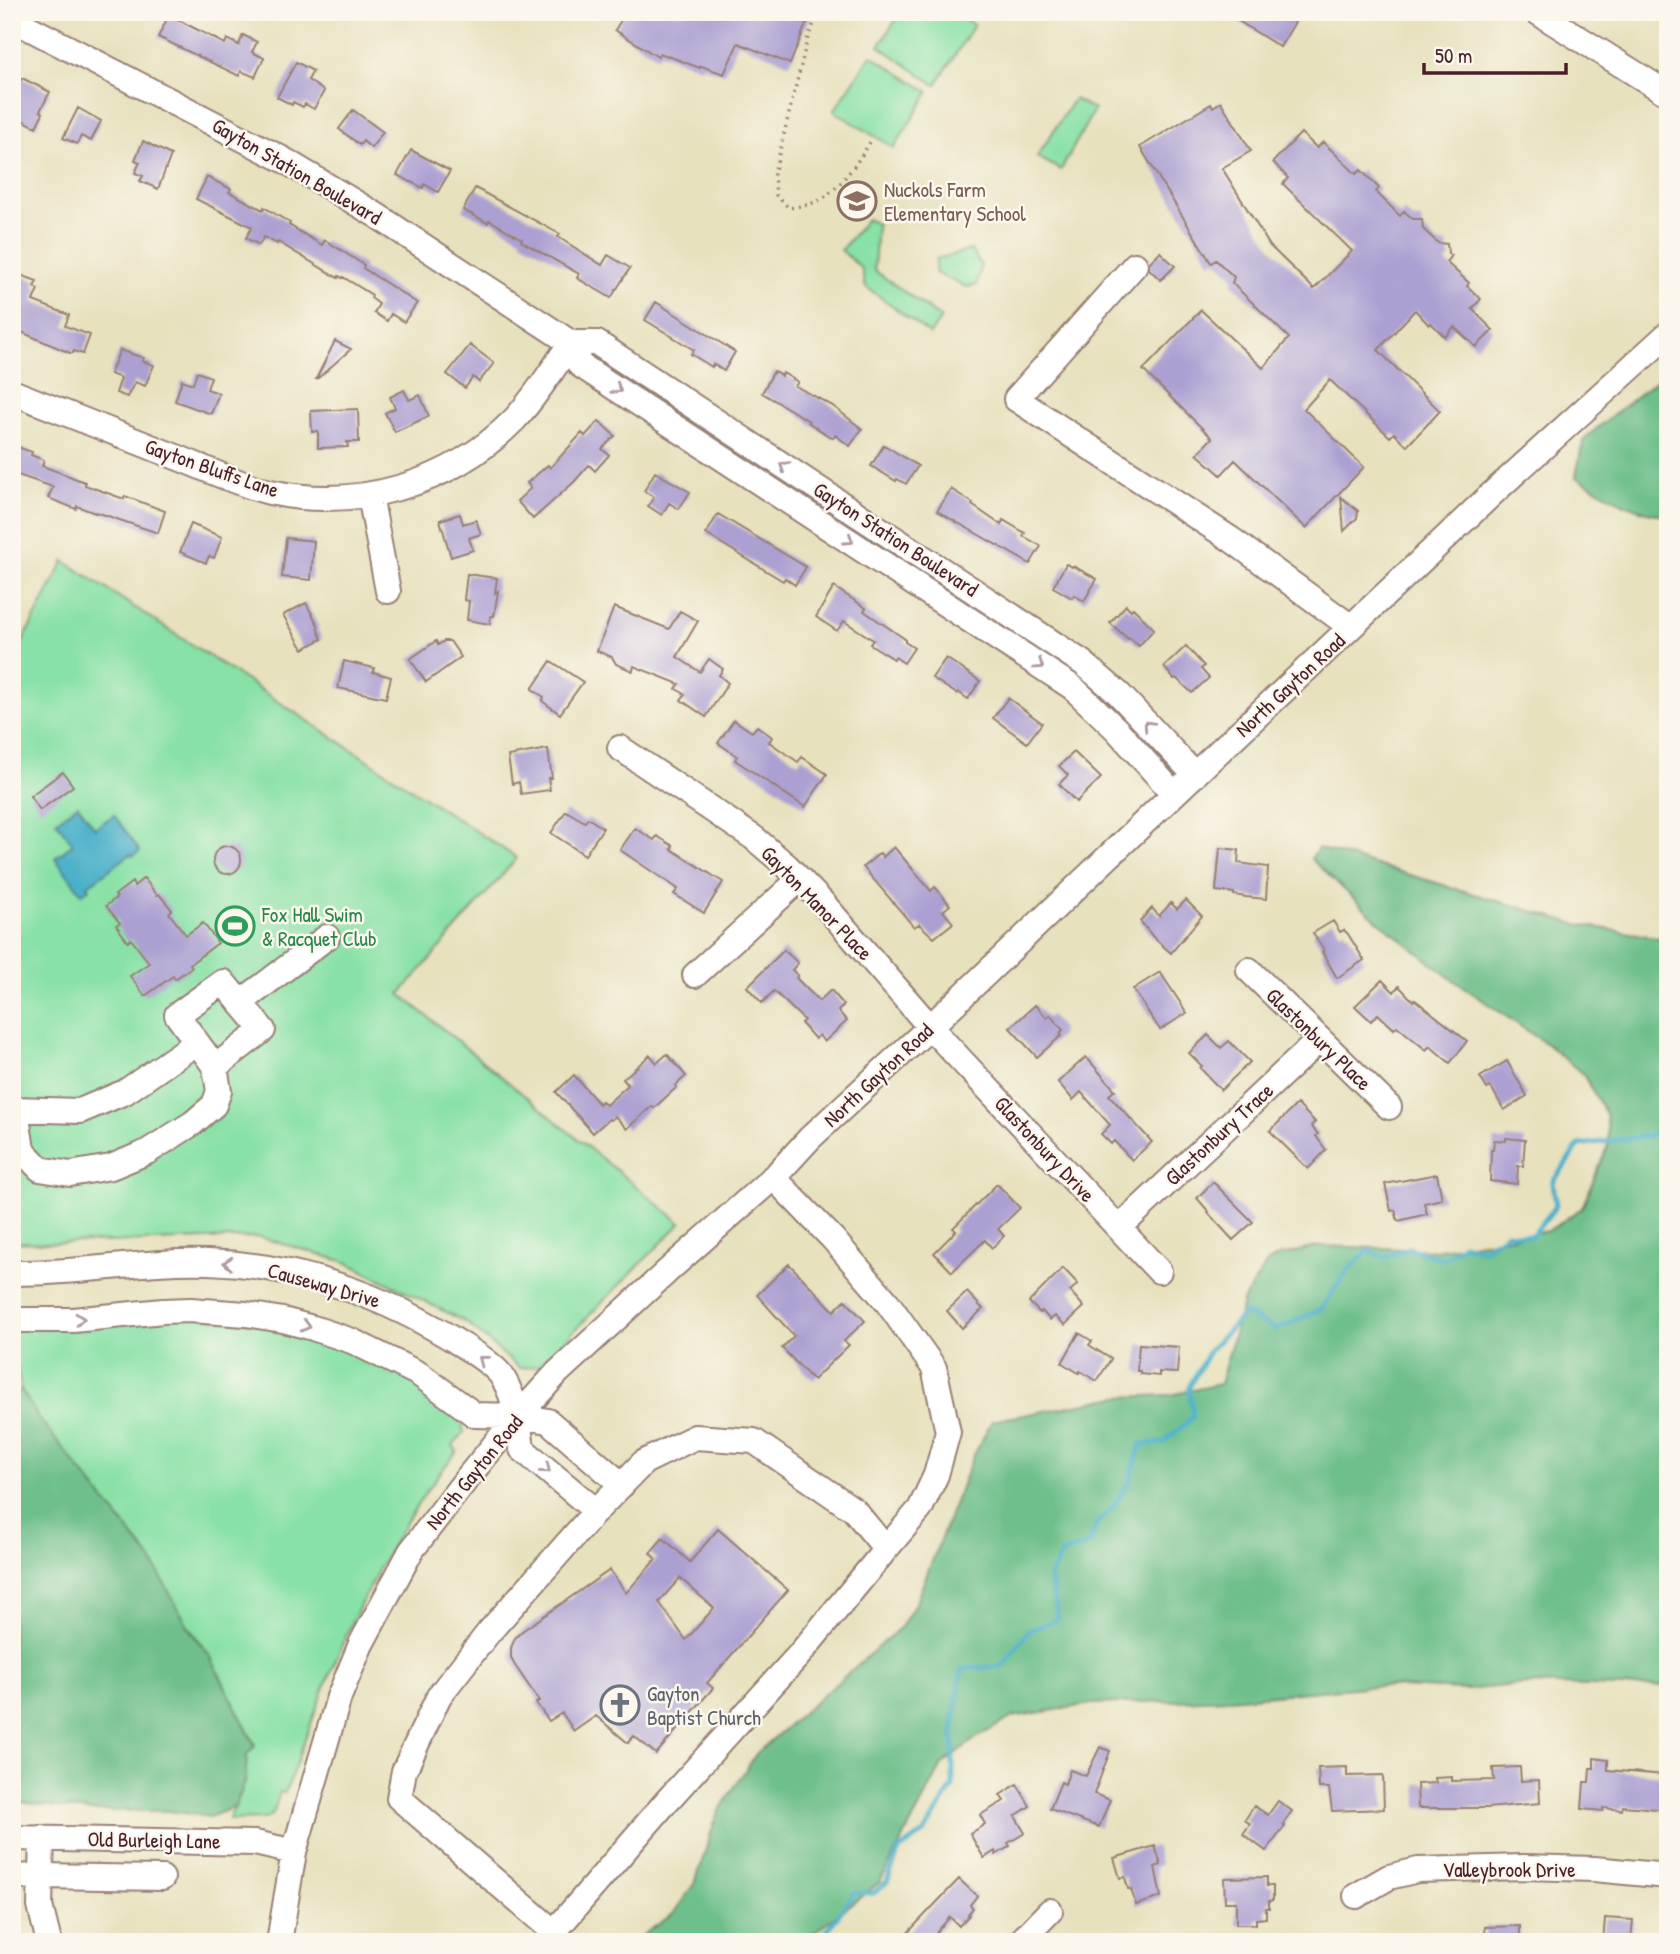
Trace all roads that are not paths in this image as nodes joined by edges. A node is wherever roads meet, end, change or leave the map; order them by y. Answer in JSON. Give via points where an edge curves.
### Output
{"nodes":[{"id":1,"x":1536,"y":12,"type":"edge"},
{"id":2,"x":12,"y":19,"type":"edge"},
{"id":3,"x":1668,"y":94,"type":"edge"},
{"id":4,"x":1135,"y":265,"type":"dead end"},
{"id":5,"x":1668,"y":334,"type":"edge"},
{"id":6,"x":571,"y":342,"type":"junction"},
{"id":7,"x":12,"y":392,"type":"edge"},
{"id":8,"x":370,"y":495,"type":"junction"},
{"id":9,"x":388,"y":591,"type":"dead end"},
{"id":10,"x":1351,"y":627,"type":"junction"},
{"id":11,"x":620,"y":748,"type":"dead end"},
{"id":12,"x":1195,"y":775,"type":"junction"},
{"id":13,"x":1174,"y":793,"type":"junction"},
{"id":14,"x":800,"y":879,"type":"junction"},
{"id":15,"x":327,"y":937,"type":"dead end"},
{"id":16,"x":1250,"y":970,"type":"dead end"},
{"id":17,"x":695,"y":975,"type":"dead end"},
{"id":18,"x":240,"y":1003,"type":"junction"},
{"id":19,"x":930,"y":1027,"type":"junction"},
{"id":20,"x":1319,"y":1040,"type":"junction"},
{"id":21,"x":196,"y":1043,"type":"junction"},
{"id":22,"x":215,"y":1067,"type":"junction"},
{"id":23,"x":1389,"y":1107,"type":"dead end"},
{"id":24,"x":14,"y":1109,"type":"edge"},
{"id":25,"x":773,"y":1177,"type":"junction"},
{"id":26,"x":1119,"y":1228,"type":"junction"},
{"id":27,"x":1159,"y":1271,"type":"dead end"},
{"id":28,"x":12,"y":1273,"type":"edge"},
{"id":29,"x":12,"y":1320,"type":"edge"},
{"id":30,"x":518,"y":1416,"type":"junction"},
{"id":31,"x":622,"y":1485,"type":"junction"},
{"id":32,"x":596,"y":1511,"type":"junction"},
{"id":33,"x":886,"y":1549,"type":"junction"},
{"id":34,"x":14,"y":1838,"type":"edge"},
{"id":35,"x":42,"y":1838,"type":"junction"},
{"id":36,"x":294,"y":1853,"type":"junction"},
{"id":37,"x":40,"y":1875,"type":"junction"},
{"id":38,"x":1668,"y":1876,"type":"edge"},
{"id":39,"x":12,"y":1877,"type":"edge"},
{"id":40,"x":162,"y":1878,"type":"dead end"},
{"id":41,"x":1356,"y":1896,"type":"dead end"},
{"id":42,"x":1050,"y":1911,"type":"dead end"},
{"id":43,"x":49,"y":1942,"type":"edge"},
{"id":44,"x":279,"y":1942,"type":"edge"},
{"id":45,"x":1020,"y":1942,"type":"edge"}],
"edges":[{"from":1,"to":3,"type":"street"},
{"from":2,"to":6,"type":"street","name":"Gayton Station Boulevard","via":[[284,160]]},
{"from":4,"to":10,"type":"street","via":[[1016,399],[1232,540]]},
{"from":5,"to":10,"type":"street","name":"North Gayton Road"},
{"from":6,"to":8,"type":"street","name":"Gayton Bluffs Lane","via":[[514,420],[481,449],[441,472]]},
{"from":12,"to":6,"type":"street","name":"Gayton Station Boulevard","one_way":true,"via":[[1119,694],[1083,663],[597,343]]},
{"from":6,"to":13,"type":"street","name":"Gayton Station Boulevard","one_way":true,"via":[[580,365],[1072,687]]},
{"from":7,"to":8,"type":"street","name":"Gayton Bluffs Lane","via":[[256,488],[305,497]]},
{"from":8,"to":9,"type":"street"},
{"from":10,"to":12,"type":"street","name":"North Gayton Road"},
{"from":11,"to":14,"type":"street","name":"Gayton Manor Place","via":[[754,838]]},
{"from":12,"to":13,"type":"street","name":"North Gayton Road"},
{"from":13,"to":19,"type":"street","name":"North Gayton Road"},
{"from":14,"to":17,"type":"street"},
{"from":14,"to":19,"type":"street","name":"Gayton Manor Place"},
{"from":15,"to":18,"type":"street"},
{"from":16,"to":20,"type":"street","name":"Glastonbury Place"},
{"from":18,"to":21,"type":"street","via":[[223,982],[177,1015]]},
{"from":18,"to":22,"type":"street","via":[[262,1030]]},
{"from":19,"to":25,"type":"street","name":"North Gayton Road"},
{"from":19,"to":26,"type":"street","name":"Glastonbury Drive"},
{"from":20,"to":23,"type":"street","name":"Glastonbury Place"},
{"from":20,"to":26,"type":"street","name":"Glastonbury Trace"},
{"from":21,"to":22,"type":"street"},
{"from":21,"to":24,"type":"street","via":[[125,1092],[79,1111]]},
{"from":22,"to":24,"type":"street","via":[[219,1091],[214,1105],[147,1152],[111,1167],[70,1174],[40,1169],[22,1150]]},
{"from":25,"to":30,"type":"street","name":"North Gayton Road","via":[[557,1373]]},
{"from":25,"to":33,"type":"street","via":[[887,1302],[934,1368],[948,1432],[920,1509]]},
{"from":26,"to":27,"type":"street","name":"Glastonbury Drive"},
{"from":30,"to":28,"type":"street","name":"Causeway Drive","one_way":true,"via":[[502,1375],[435,1327],[356,1291],[300,1274],[207,1262]]},
{"from":29,"to":30,"type":"street","name":"Causeway Drive","one_way":true,"via":[[190,1310],[283,1320],[383,1355],[419,1374],[475,1415]]},
{"from":30,"to":31,"type":"street","via":[[548,1421]]},
{"from":30,"to":32,"type":"street","one_way":true,"via":[[522,1449]]},
{"from":30,"to":36,"type":"street","name":"North Gayton Road","via":[[411,1551],[361,1644],[339,1697]]},
{"from":31,"to":32,"type":"street"},
{"from":31,"to":33,"type":"street","via":[[643,1462],[695,1437],[754,1441],[854,1510]]},
{"from":32,"to":33,"type":"street","via":[[439,1696],[404,1771],[399,1798],[554,1932],[799,1655]]},
{"from":34,"to":35,"type":"street","name":"Old Burleigh Lane"},
{"from":34,"to":39,"type":"street"},
{"from":35,"to":36,"type":"street","name":"Old Burleigh Lane","via":[[255,1843]]},
{"from":35,"to":37,"type":"street"},
{"from":36,"to":44,"type":"street","name":"North Gayton Road"},
{"from":37,"to":39,"type":"street"},
{"from":37,"to":40,"type":"street"},
{"from":37,"to":43,"type":"street","via":[[40,1906]]},
{"from":38,"to":41,"type":"street","name":"Valleybrook Drive","via":[[1524,1867],[1418,1870],[1389,1877]]},
{"from":42,"to":45,"type":"street"}]}
